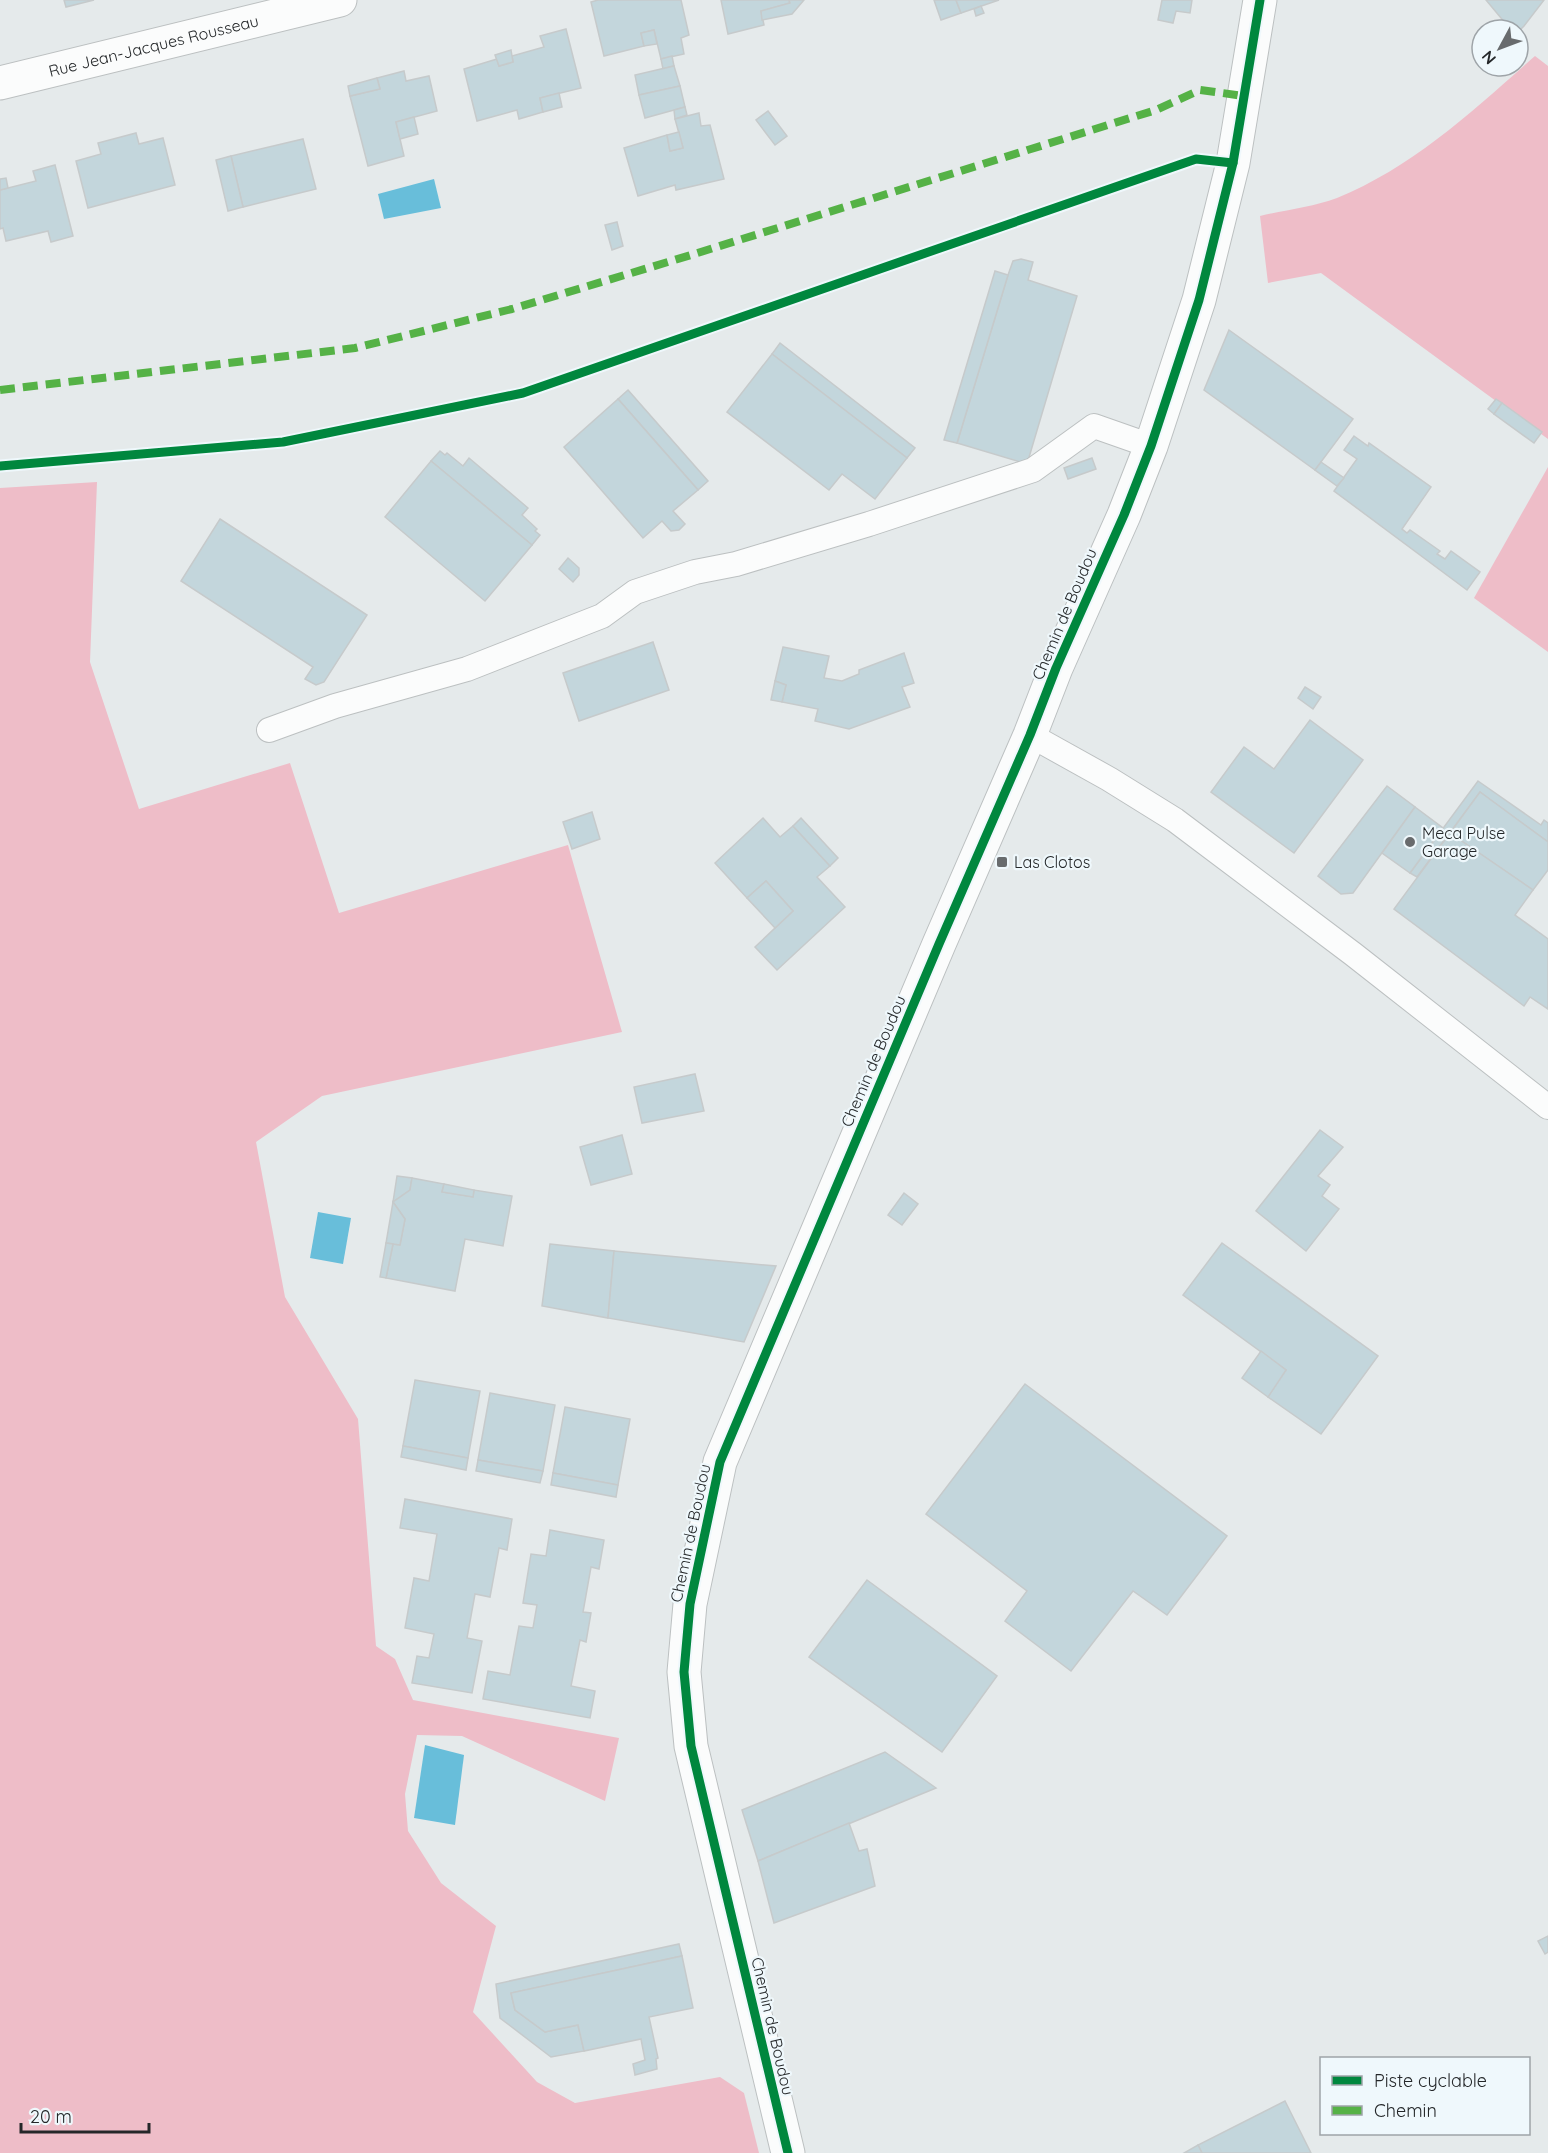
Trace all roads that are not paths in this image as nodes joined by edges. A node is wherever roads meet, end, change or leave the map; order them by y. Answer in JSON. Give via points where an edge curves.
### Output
{"nodes":[{"id":1,"x":340,"y":0,"type":"edge"},
{"id":2,"x":1260,"y":0,"type":"edge"},
{"id":3,"x":0,"y":83,"type":"edge"},
{"id":4,"x":1151,"y":446,"type":"junction"},
{"id":5,"x":269,"y":730,"type":"dead end"},
{"id":6,"x":1030,"y":735,"type":"junction"},
{"id":7,"x":1548,"y":1107,"type":"edge"},
{"id":8,"x":788,"y":2153,"type":"edge"}],
"edges":[{"from":1,"to":3,"type":"street","name":"Rue Jean-Jacques Rousseau"},
{"from":2,"to":4,"type":"street","name":"Chemin de Boudou","via":[[1233,163],[1199,300]]},
{"from":4,"to":5,"type":"lane","via":[[1094,426],[1033,470],[858,527],[635,592],[602,616],[467,669],[335,706]]},
{"from":4,"to":6,"type":"street","name":"Chemin de Boudou"},
{"from":6,"to":7,"type":"lane","via":[[1175,820]]},
{"from":6,"to":8,"type":"street","name":"Chemin de Boudou","via":[[720,1462],[690,1604],[684,1672],[690,1746]]}]}
